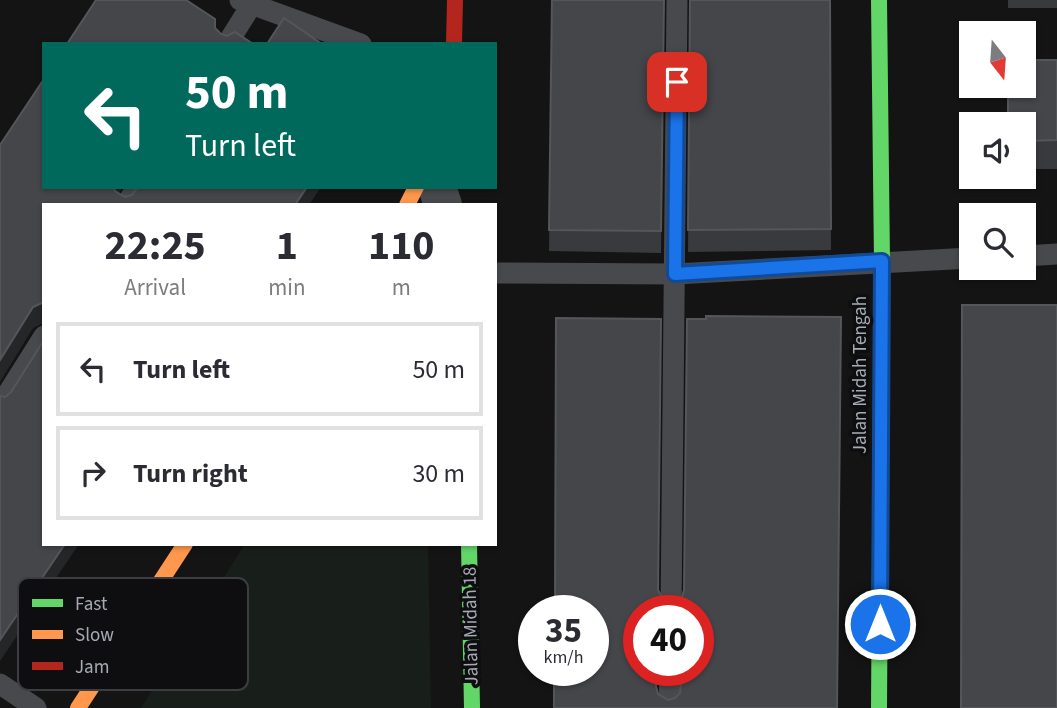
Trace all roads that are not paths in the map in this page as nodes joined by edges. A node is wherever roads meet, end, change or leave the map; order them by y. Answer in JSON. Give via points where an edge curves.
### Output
{"nodes":[{"id":1,"x":455,"y":0,"type":"edge"},
{"id":2,"x":677,"y":0,"type":"edge"},
{"id":3,"x":879,"y":0,"type":"edge"},
{"id":4,"x":246,"y":2,"type":"edge"},
{"id":5,"x":228,"y":42,"type":"edge"},
{"id":6,"x":356,"y":42,"type":"edge"},
{"id":7,"x":454,"y":42,"type":"edge"},
{"id":8,"x":1057,"y":254,"type":"edge"},
{"id":9,"x":1036,"y":255,"type":"edge"},
{"id":10,"x":959,"y":258,"type":"edge"},
{"id":11,"x":882,"y":261,"type":"junction"},
{"id":12,"x":497,"y":272,"type":"edge"},
{"id":13,"x":675,"y":274,"type":"junction"},
{"id":14,"x":42,"y":339,"type":"edge"},
{"id":15,"x":0,"y":406,"type":"edge"},
{"id":16,"x":184,"y":546,"type":"edge"},
{"id":17,"x":469,"y":546,"type":"edge"},
{"id":18,"x":163,"y":578,"type":"edge"},
{"id":19,"x":671,"y":595,"type":"edge"},
{"id":20,"x":0,"y":684,"type":"edge"},
{"id":21,"x":670,"y":686,"type":"edge"},
{"id":22,"x":90,"y":690,"type":"edge"},
{"id":23,"x":36,"y":708,"type":"edge"},
{"id":24,"x":78,"y":708,"type":"edge"},
{"id":25,"x":472,"y":708,"type":"edge"},
{"id":26,"x":669,"y":708,"type":"edge"},
{"id":27,"x":879,"y":708,"type":"edge"}],
"edges":[{"from":1,"to":7,"type":"street"},
{"from":2,"to":13,"type":"lane"},
{"from":3,"to":11,"type":"street","name":"Jalan Midah Tengah"},
{"from":4,"to":5,"type":"lane"},
{"from":4,"to":6,"type":"lane"},
{"from":8,"to":9,"type":"lane"},
{"from":10,"to":11,"type":"lane"},
{"from":11,"to":13,"type":"lane"},
{"from":11,"to":27,"type":"street","name":"Jalan Midah Tengah"},
{"from":12,"to":13,"type":"lane"},
{"from":13,"to":19,"type":"lane"},
{"from":14,"to":15,"type":"lane"},
{"from":16,"to":18,"type":"street"},
{"from":17,"to":25,"type":"street","name":"Jalan Midah 18"},
{"from":20,"to":23,"type":"lane"},
{"from":21,"to":26,"type":"lane"},
{"from":22,"to":24,"type":"street"}]}
